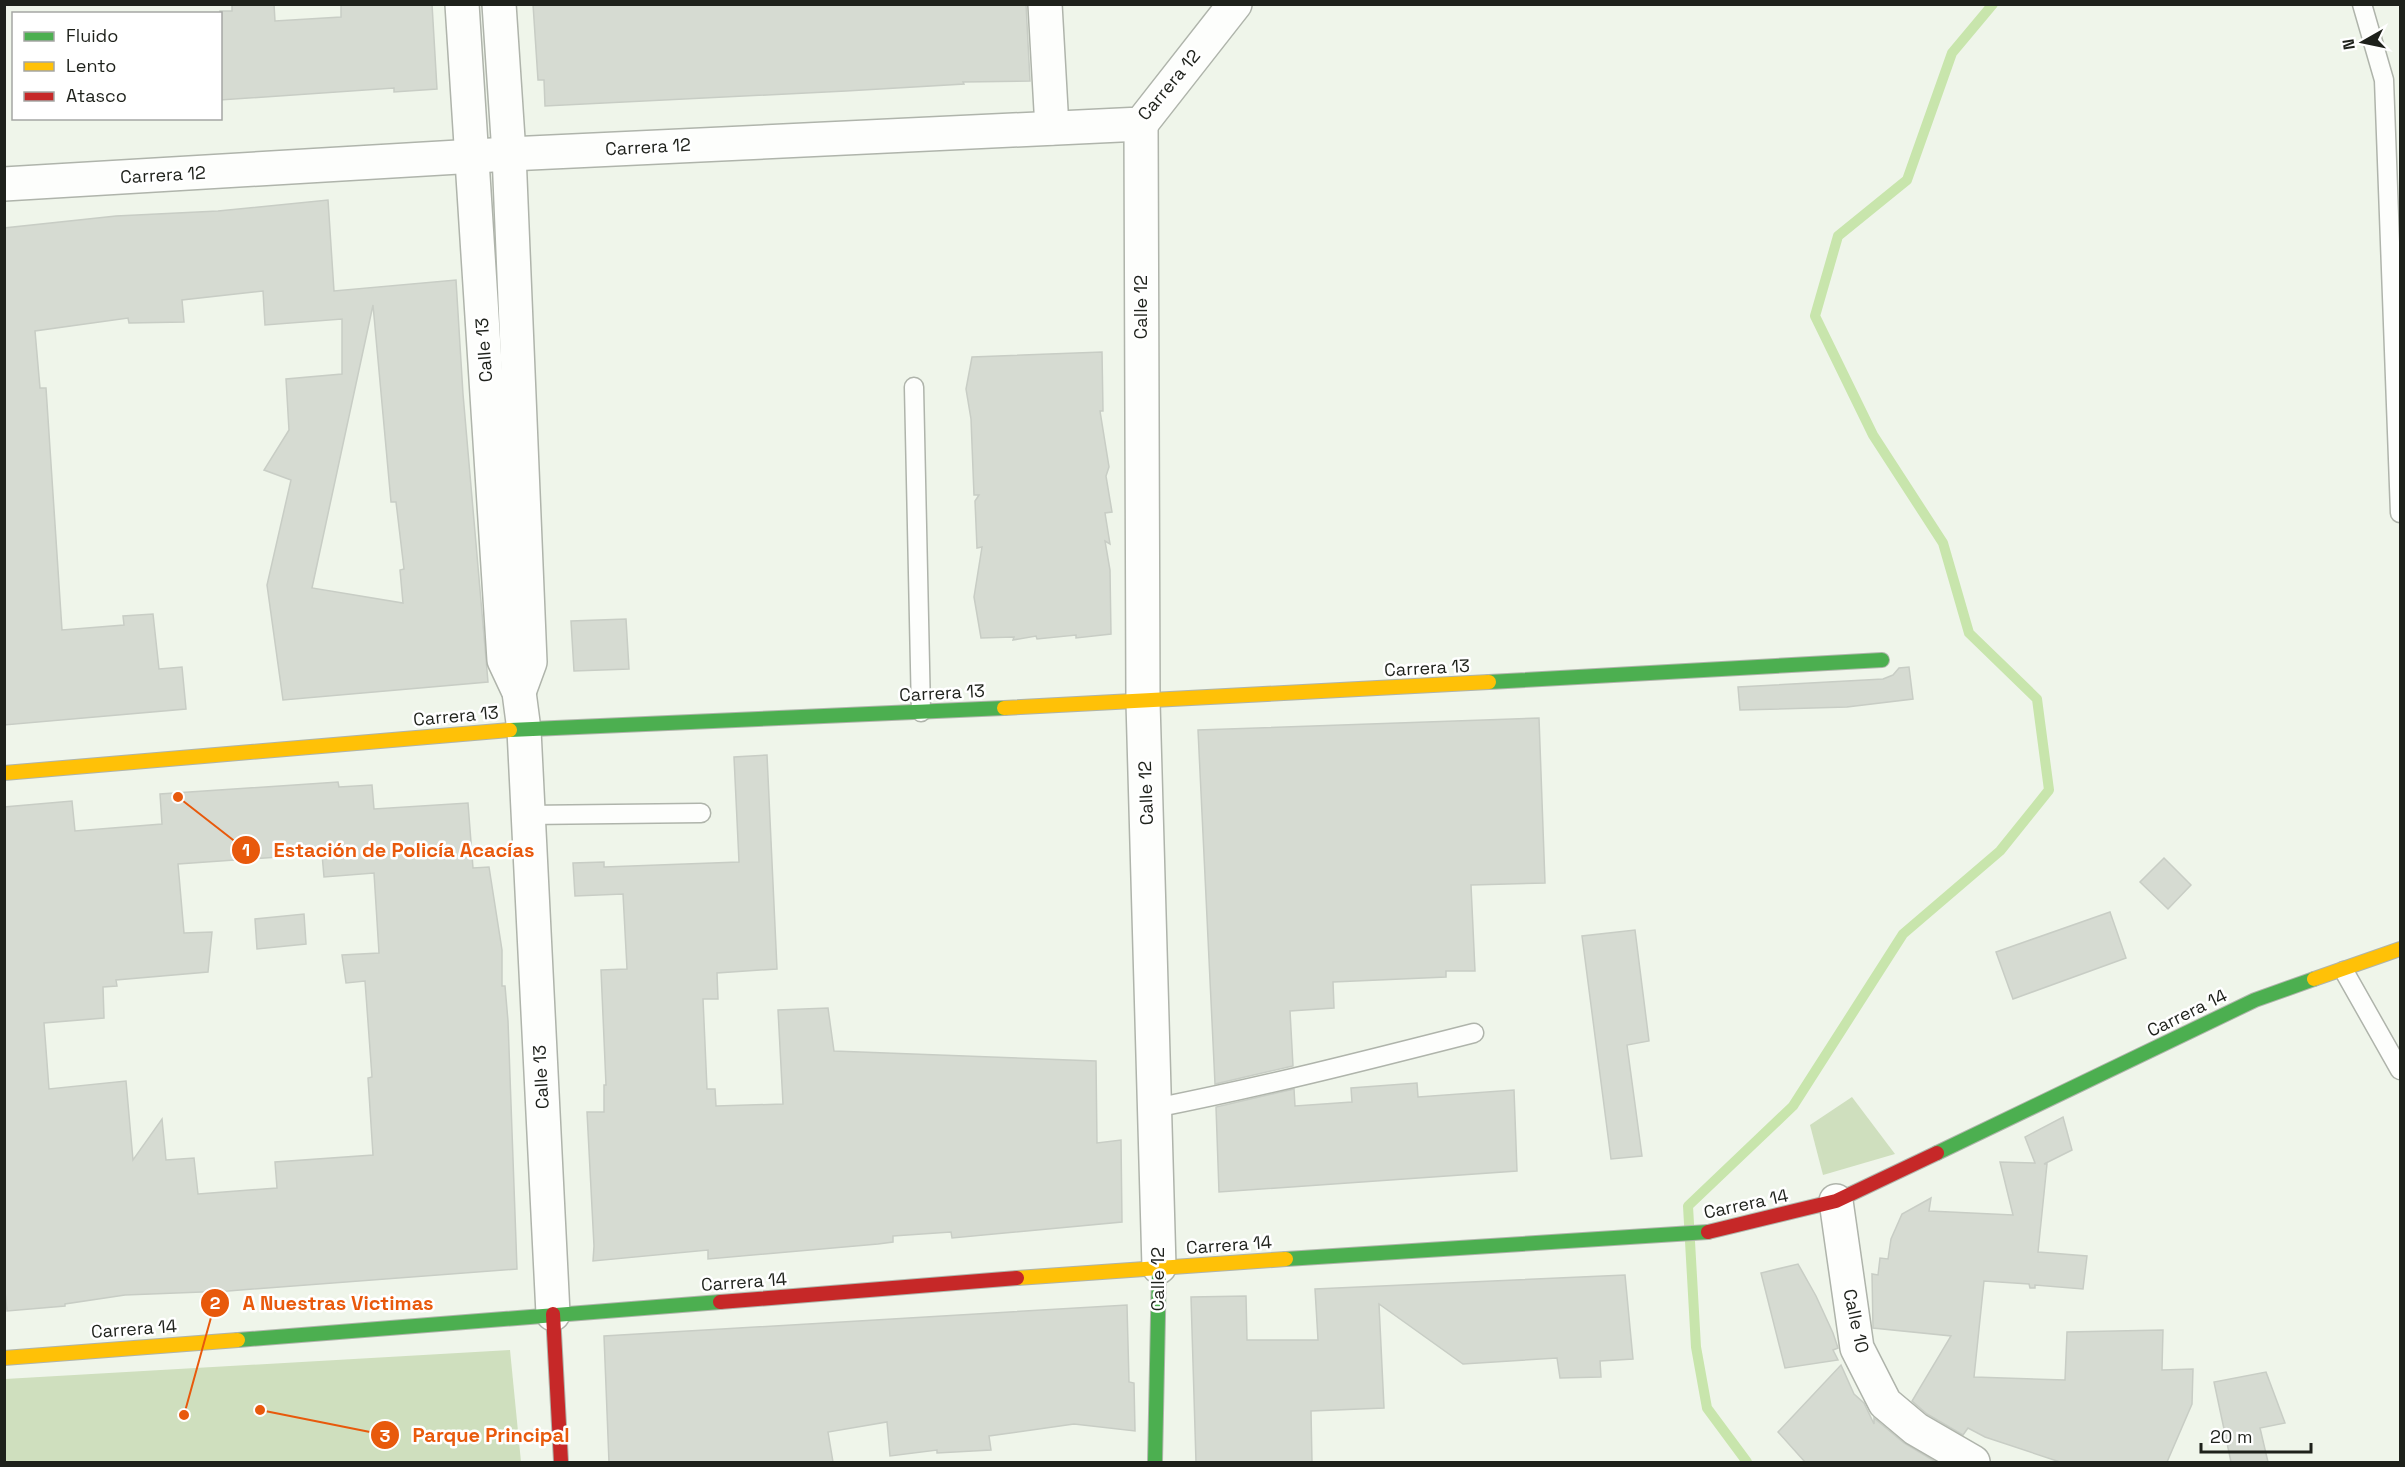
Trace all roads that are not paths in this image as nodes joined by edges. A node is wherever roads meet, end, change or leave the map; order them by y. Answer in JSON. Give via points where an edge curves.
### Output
{"nodes":[{"id":1,"x":462,"y":4,"type":"edge"},
{"id":2,"x":499,"y":4,"type":"edge"},
{"id":3,"x":1045,"y":4,"type":"edge"},
{"id":4,"x":1235,"y":4,"type":"edge"},
{"id":5,"x":2362,"y":4,"type":"edge"},
{"id":6,"x":1141,"y":124,"type":"junction"},
{"id":7,"x":1052,"y":128,"type":"junction"},
{"id":8,"x":509,"y":154,"type":"junction"},
{"id":9,"x":472,"y":156,"type":"junction"},
{"id":10,"x":4,"y":184,"type":"edge"},
{"id":11,"x":914,"y":387,"type":"dead end"},
{"id":12,"x":2400,"y":513,"type":"edge"},
{"id":13,"x":1882,"y":660,"type":"dead end"},
{"id":14,"x":519,"y":692,"type":"junction"},
{"id":15,"x":1143,"y":702,"type":"junction"},
{"id":16,"x":921,"y":712,"type":"junction"},
{"id":17,"x":524,"y":730,"type":"junction"},
{"id":18,"x":4,"y":772,"type":"edge"},
{"id":19,"x":701,"y":813,"type":"dead end"},
{"id":20,"x":527,"y":815,"type":"junction"},
{"id":21,"x":2400,"y":949,"type":"edge"},
{"id":22,"x":2344,"y":971,"type":"junction"},
{"id":23,"x":1474,"y":1033,"type":"dead end"},
{"id":24,"x":2400,"y":1070,"type":"edge"},
{"id":25,"x":1155,"y":1108,"type":"junction"},
{"id":26,"x":1836,"y":1201,"type":"junction"},
{"id":27,"x":1159,"y":1267,"type":"junction"},
{"id":28,"x":554,"y":1314,"type":"junction"},
{"id":29,"x":4,"y":1358,"type":"edge"},
{"id":30,"x":561,"y":1462,"type":"edge"},
{"id":31,"x":1155,"y":1462,"type":"edge"},
{"id":32,"x":1973,"y":1462,"type":"edge"}],
"edges":[{"from":1,"to":9,"type":"street","name":"Calle 13"},
{"from":2,"to":8,"type":"street","name":"Calle 13"},
{"from":3,"to":7,"type":"street"},
{"from":4,"to":6,"type":"street","name":"Carrera 12"},
{"from":5,"to":12,"type":"lane","via":[[2384,80]]},
{"from":6,"to":7,"type":"street","name":"Carrera 12"},
{"from":6,"to":15,"type":"street","name":"Calle 12"},
{"from":7,"to":8,"type":"street","name":"Carrera 12"},
{"from":8,"to":9,"type":"street","name":"Carrera 12"},
{"from":8,"to":14,"type":"street","name":"Calle 13","via":[[530,662]]},
{"from":9,"to":10,"type":"street","name":"Carrera 12"},
{"from":9,"to":14,"type":"street","name":"Calle 13","via":[[504,660]]},
{"from":11,"to":16,"type":"lane"},
{"from":13,"to":15,"type":"street","name":"Carrera 13"},
{"from":14,"to":17,"type":"street","name":"Calle 13"},
{"from":15,"to":16,"type":"street","name":"Carrera 13"},
{"from":15,"to":25,"type":"street","name":"Calle 12"},
{"from":16,"to":17,"type":"street","name":"Carrera 13"},
{"from":17,"to":18,"type":"street","name":"Carrera 13"},
{"from":17,"to":20,"type":"street","name":"Calle 13"},
{"from":19,"to":20,"type":"lane"},
{"from":20,"to":28,"type":"street","name":"Calle 13"},
{"from":21,"to":22,"type":"street","name":"Carrera 14"},
{"from":22,"to":24,"type":"lane"},
{"from":22,"to":26,"type":"street","name":"Carrera 14","via":[[2255,1000]]},
{"from":23,"to":25,"type":"lane"},
{"from":25,"to":27,"type":"street","name":"Calle 12"},
{"from":26,"to":27,"type":"street","name":"Carrera 14","via":[[1712,1232]]},
{"from":26,"to":32,"type":"street","name":"Calle 10","via":[[1857,1348],[1885,1403],[1916,1430]]},
{"from":27,"to":28,"type":"street","name":"Carrera 14"},
{"from":27,"to":31,"type":"street","name":"Calle 12"},
{"from":28,"to":29,"type":"street","name":"Carrera 14"},
{"from":28,"to":30,"type":"street","name":"Calle 13"}]}
